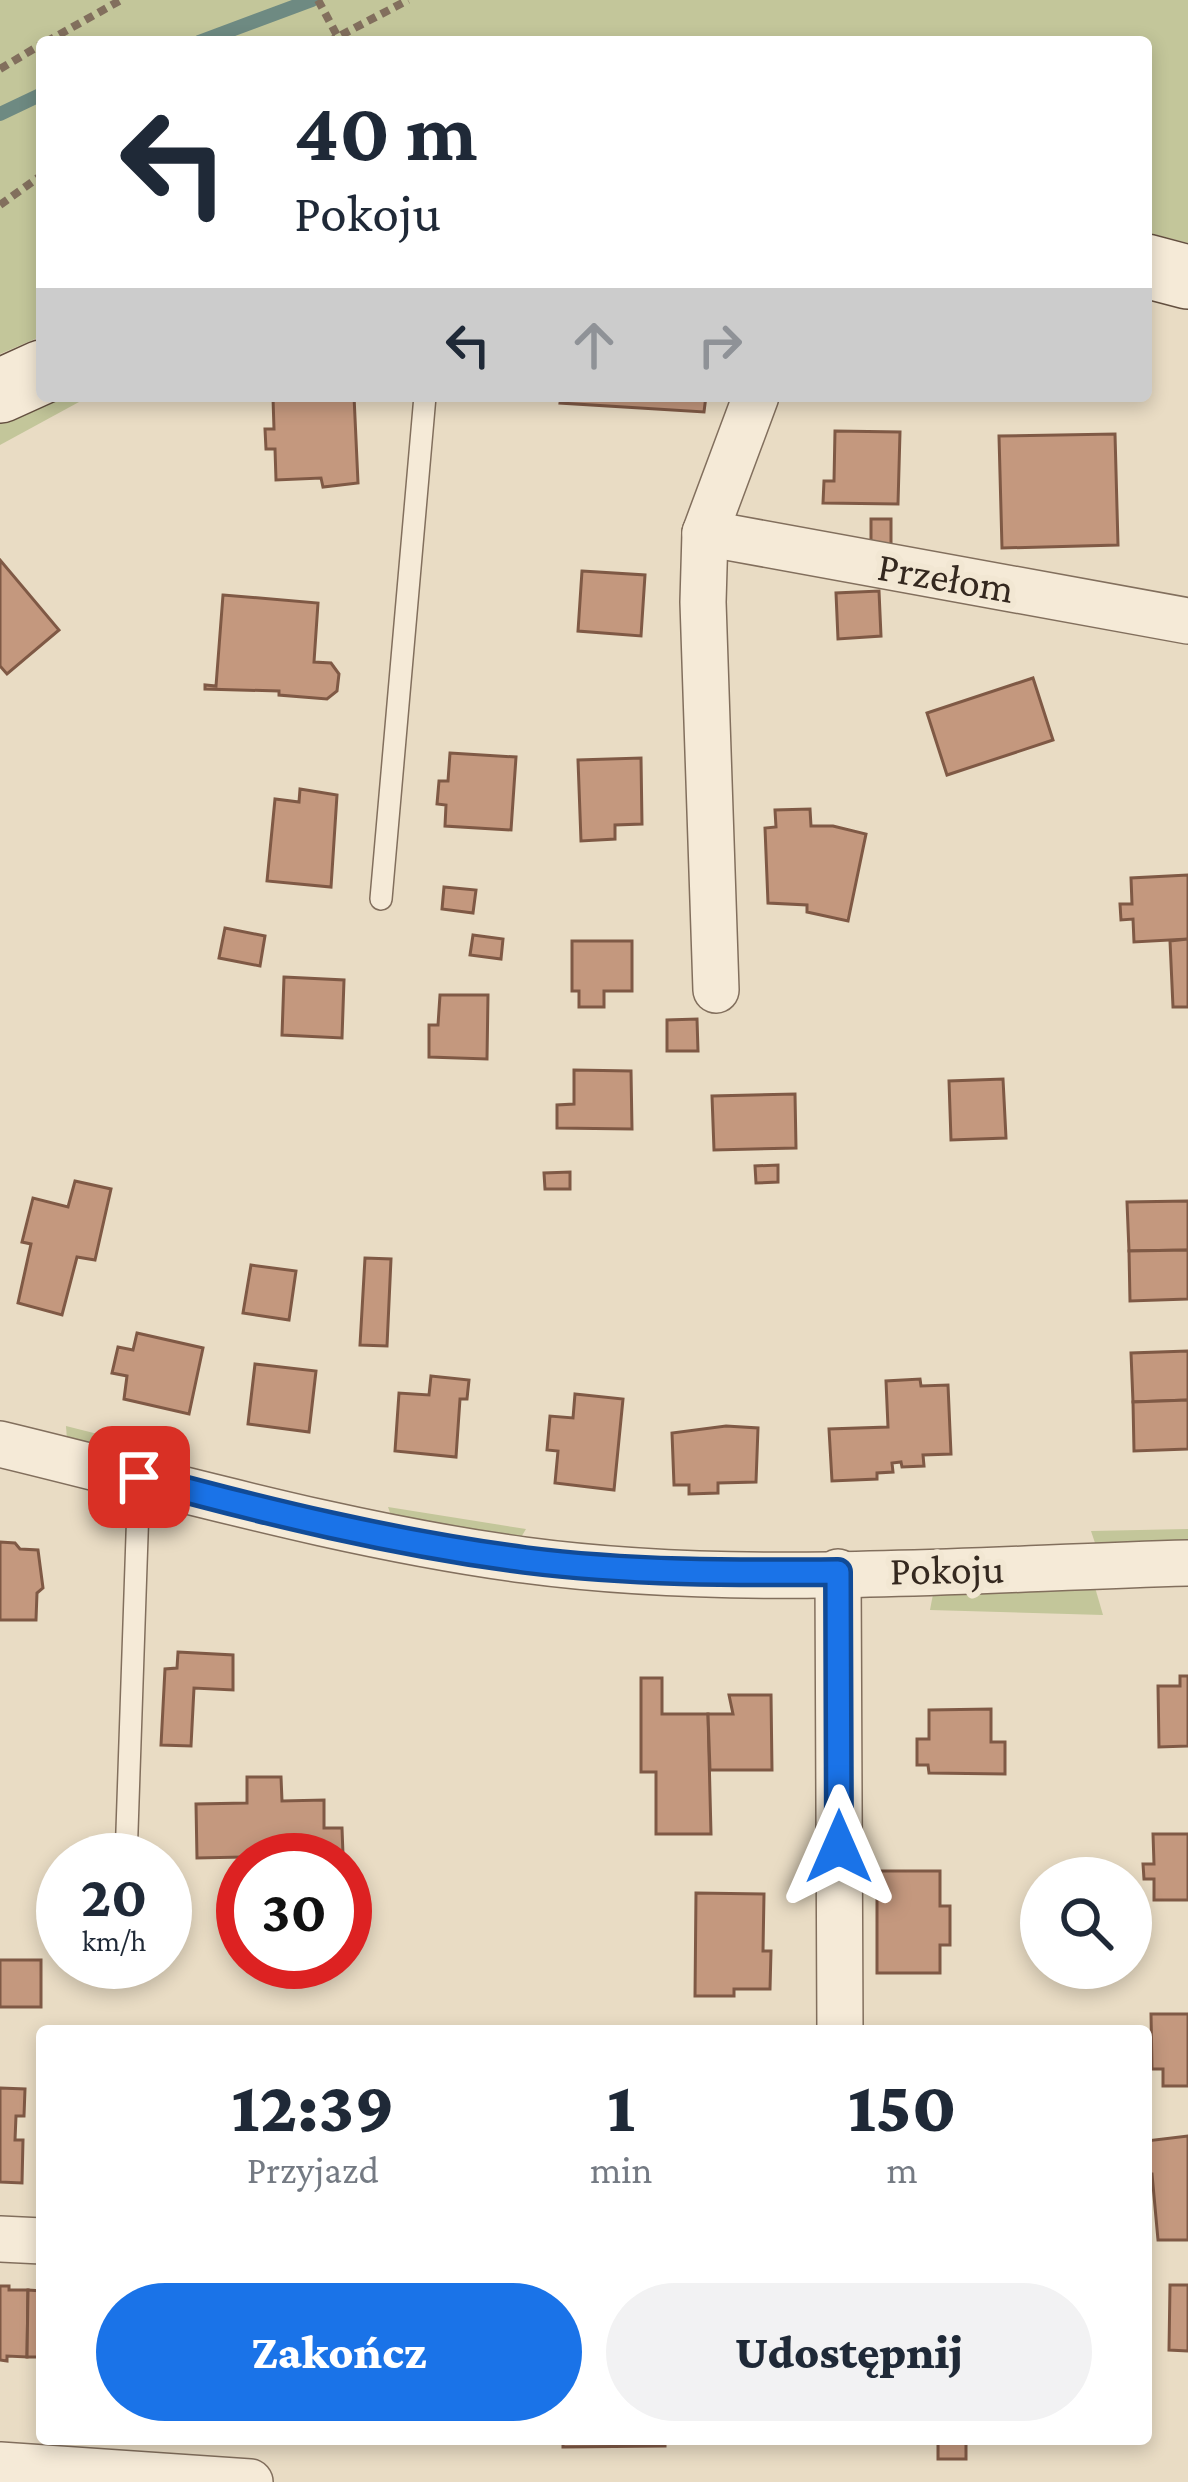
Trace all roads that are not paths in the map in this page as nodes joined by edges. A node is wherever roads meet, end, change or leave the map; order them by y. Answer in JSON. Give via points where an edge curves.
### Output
{"nodes":[{"id":1,"x":1152,"y":268,"type":"edge"},
{"id":2,"x":1188,"y":277,"type":"edge"},
{"id":3,"x":36,"y":375,"type":"edge"},
{"id":4,"x":0,"y":392,"type":"edge"},
{"id":5,"x":424,"y":402,"type":"edge"},
{"id":6,"x":754,"y":402,"type":"edge"},
{"id":7,"x":705,"y":533,"type":"junction"},
{"id":8,"x":1188,"y":621,"type":"edge"},
{"id":9,"x":381,"y":899,"type":"dead end"},
{"id":10,"x":716,"y":990,"type":"dead end"},
{"id":11,"x":0,"y":1444,"type":"edge"},
{"id":12,"x":139,"y":1477,"type":"junction"},
{"id":13,"x":1188,"y":1563,"type":"edge"},
{"id":14,"x":838,"y":1572,"type":"junction"},
{"id":15,"x":127,"y":1833,"type":"edge"},
{"id":16,"x":840,"y":2025,"type":"edge"},
{"id":17,"x":0,"y":2239,"type":"edge"},
{"id":18,"x":36,"y":2241,"type":"edge"},
{"id":19,"x":0,"y":2465,"type":"edge"},
{"id":20,"x":250,"y":2482,"type":"edge"}],
"edges":[{"from":1,"to":2,"type":"street"},
{"from":3,"to":4,"type":"street"},
{"from":5,"to":9,"type":"lane"},
{"from":6,"to":7,"type":"street"},
{"from":7,"to":8,"type":"street","name":"Przełom"},
{"from":7,"to":10,"type":"street"},
{"from":11,"to":12,"type":"street","name":"Pokoju"},
{"from":12,"to":14,"type":"street","name":"Pokoju","via":[[298,1518],[526,1560]]},
{"from":12,"to":15,"type":"lane"},
{"from":13,"to":14,"type":"street","name":"Pokoju"},
{"from":14,"to":16,"type":"street"},
{"from":17,"to":18,"type":"street"},
{"from":19,"to":20,"type":"street"}]}
